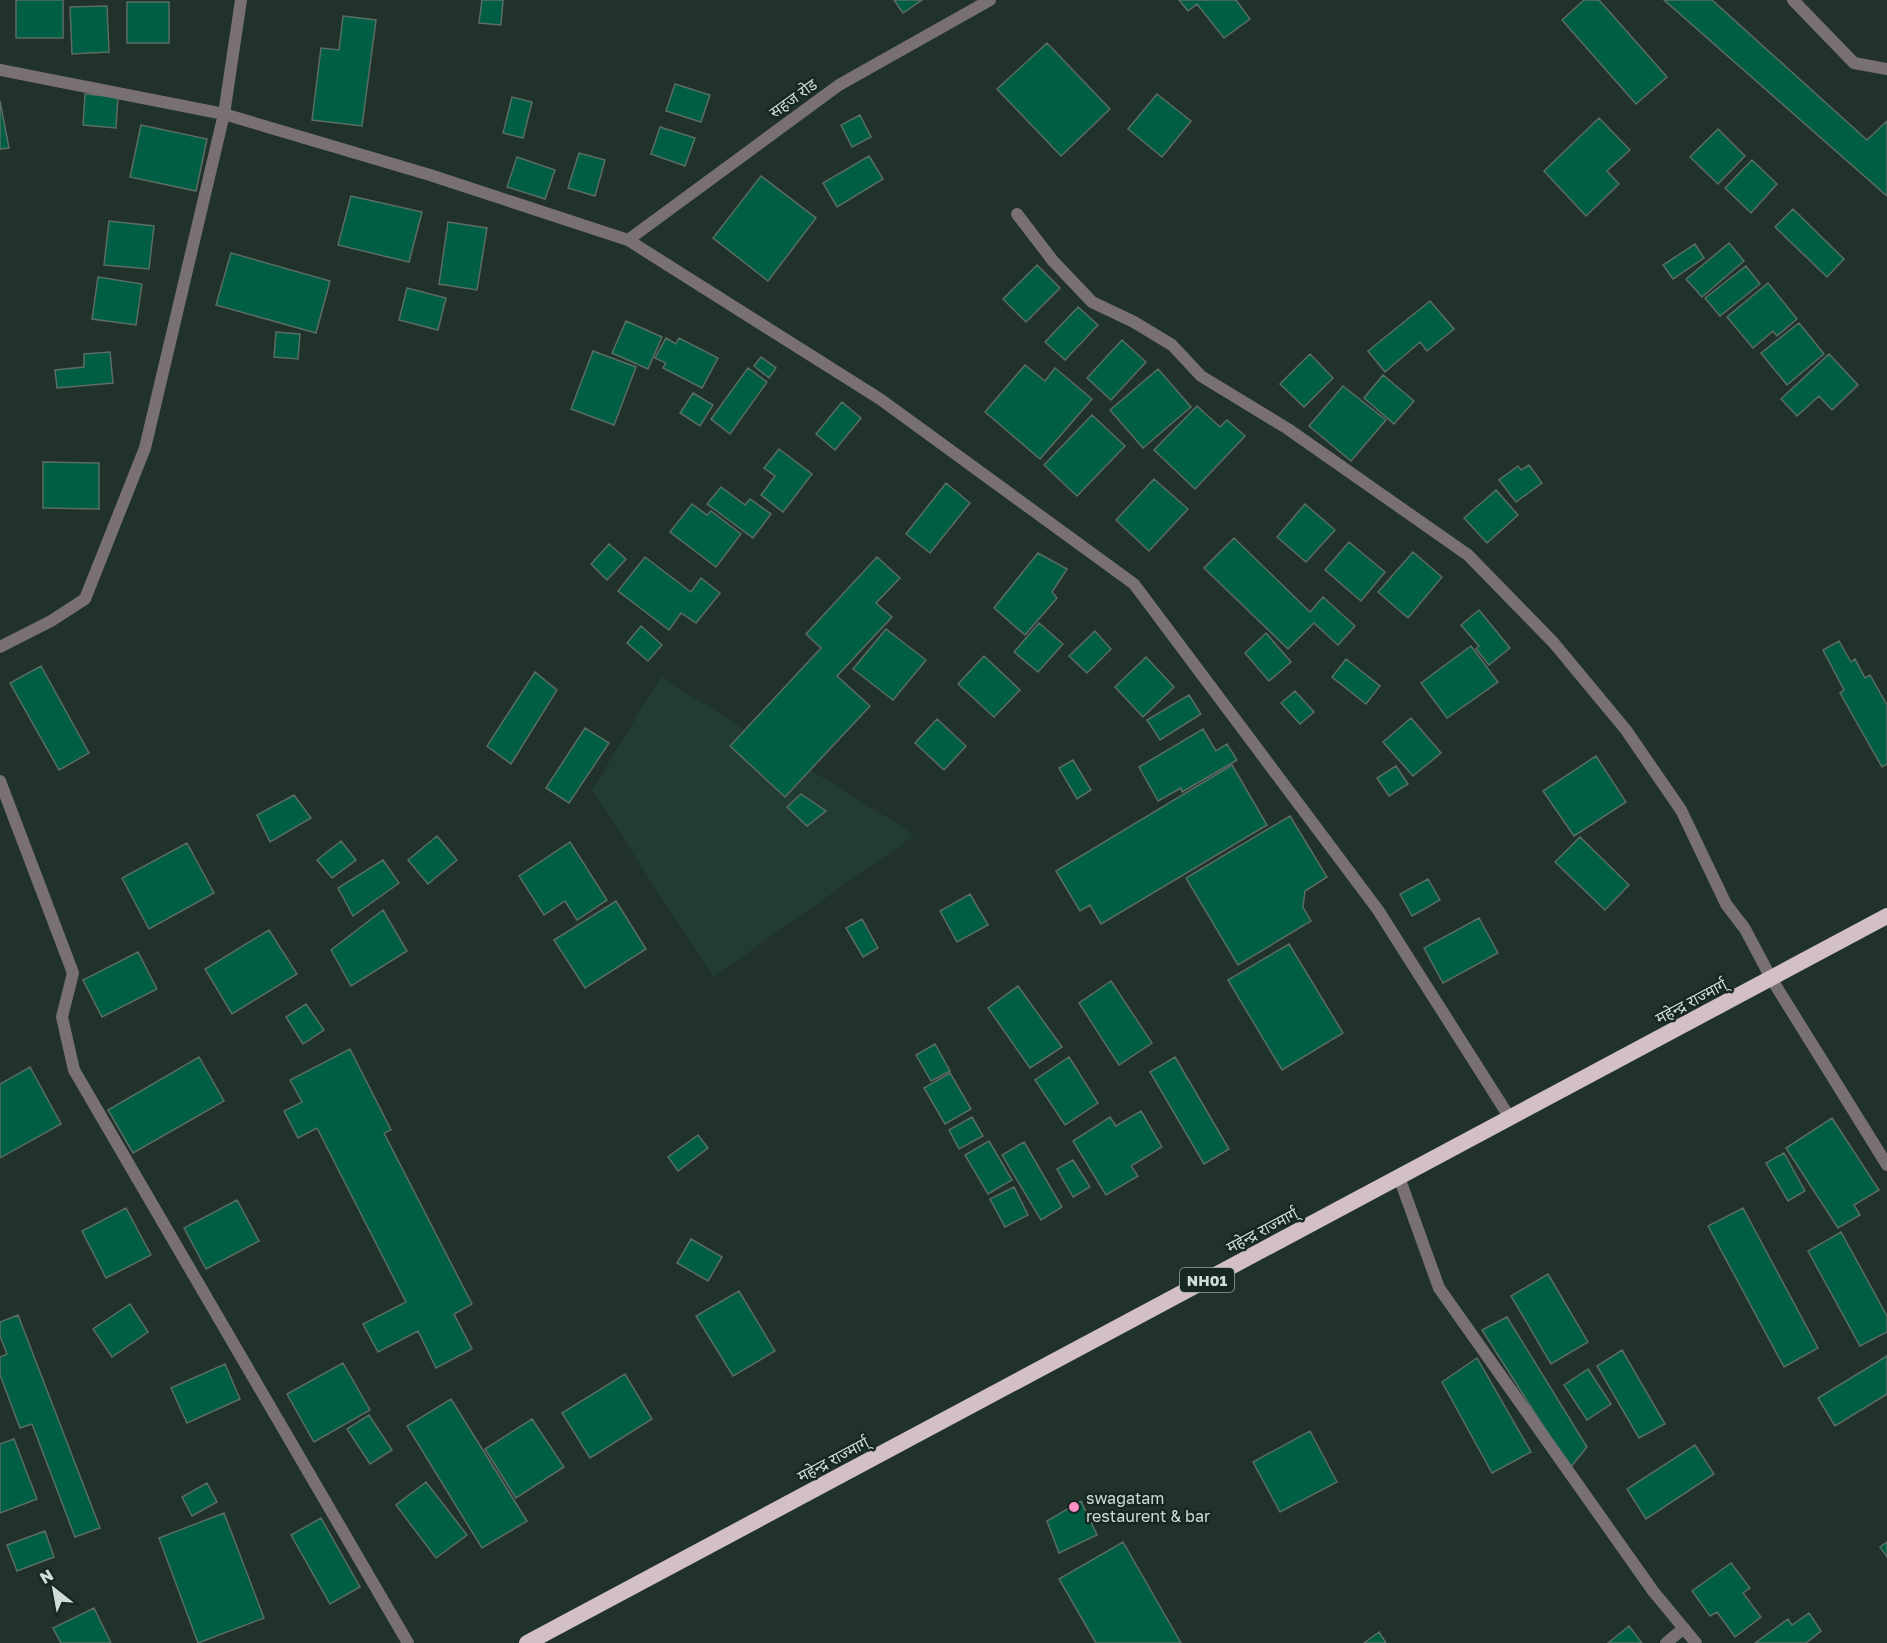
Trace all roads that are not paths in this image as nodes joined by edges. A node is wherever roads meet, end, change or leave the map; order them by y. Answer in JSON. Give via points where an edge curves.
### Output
{"nodes":[{"id":1,"x":241,"y":0,"type":"edge"},
{"id":2,"x":990,"y":0,"type":"edge"},
{"id":3,"x":1793,"y":0,"type":"edge"},
{"id":4,"x":1887,"y":69,"type":"edge"},
{"id":5,"x":0,"y":70,"type":"edge"},
{"id":6,"x":224,"y":114,"type":"junction"},
{"id":7,"x":1017,"y":214,"type":"dead end"},
{"id":8,"x":628,"y":240,"type":"junction"},
{"id":9,"x":0,"y":647,"type":"edge"},
{"id":10,"x":0,"y":781,"type":"edge"},
{"id":11,"x":1887,"y":916,"type":"edge"},
{"id":12,"x":1772,"y":978,"type":"junction"},
{"id":13,"x":1509,"y":1118,"type":"junction"},
{"id":14,"x":1887,"y":1165,"type":"edge"},
{"id":15,"x":1399,"y":1177,"type":"junction"},
{"id":16,"x":1684,"y":1628,"type":"junction"},
{"id":17,"x":408,"y":1643,"type":"edge"},
{"id":18,"x":527,"y":1643,"type":"edge"},
{"id":19,"x":1666,"y":1643,"type":"edge"},
{"id":20,"x":1696,"y":1643,"type":"edge"}],
"edges":[{"from":1,"to":6,"type":"street"},
{"from":2,"to":8,"type":"street","name":"सहज रोड","via":[[839,84]]},
{"from":3,"to":4,"type":"street","via":[[1854,63]]},
{"from":5,"to":6,"type":"street"},
{"from":6,"to":8,"type":"street","via":[[430,175]]},
{"from":6,"to":9,"type":"street","via":[[145,448],[85,599]]},
{"from":7,"to":12,"type":"street","via":[[1053,261],[1092,302],[1172,345],[1201,376],[1288,429],[1468,555],[1546,634],[1626,730],[1681,810],[1726,904]]},
{"from":8,"to":13,"type":"street","via":[[880,399],[1134,584],[1378,910]]},
{"from":10,"to":17,"type":"street","via":[[72,972],[62,1017],[74,1070]]},
{"from":11,"to":12,"type":"highway","name":"महेन्द्र राज्मार्ग्","number":"NH01"},
{"from":12,"to":13,"type":"highway","name":"महेन्द्र राज्मार्ग्","number":"NH01"},
{"from":12,"to":14,"type":"street"},
{"from":13,"to":15,"type":"highway","name":"महेन्द्र राज्मार्ग्","number":"NH01"},
{"from":15,"to":16,"type":"street","via":[[1439,1288],[1653,1591]]},
{"from":15,"to":18,"type":"highway","name":"महेन्द्र राज्मार्ग्","number":"NH01"},
{"from":16,"to":19,"type":"street"},
{"from":16,"to":20,"type":"street"}]}
